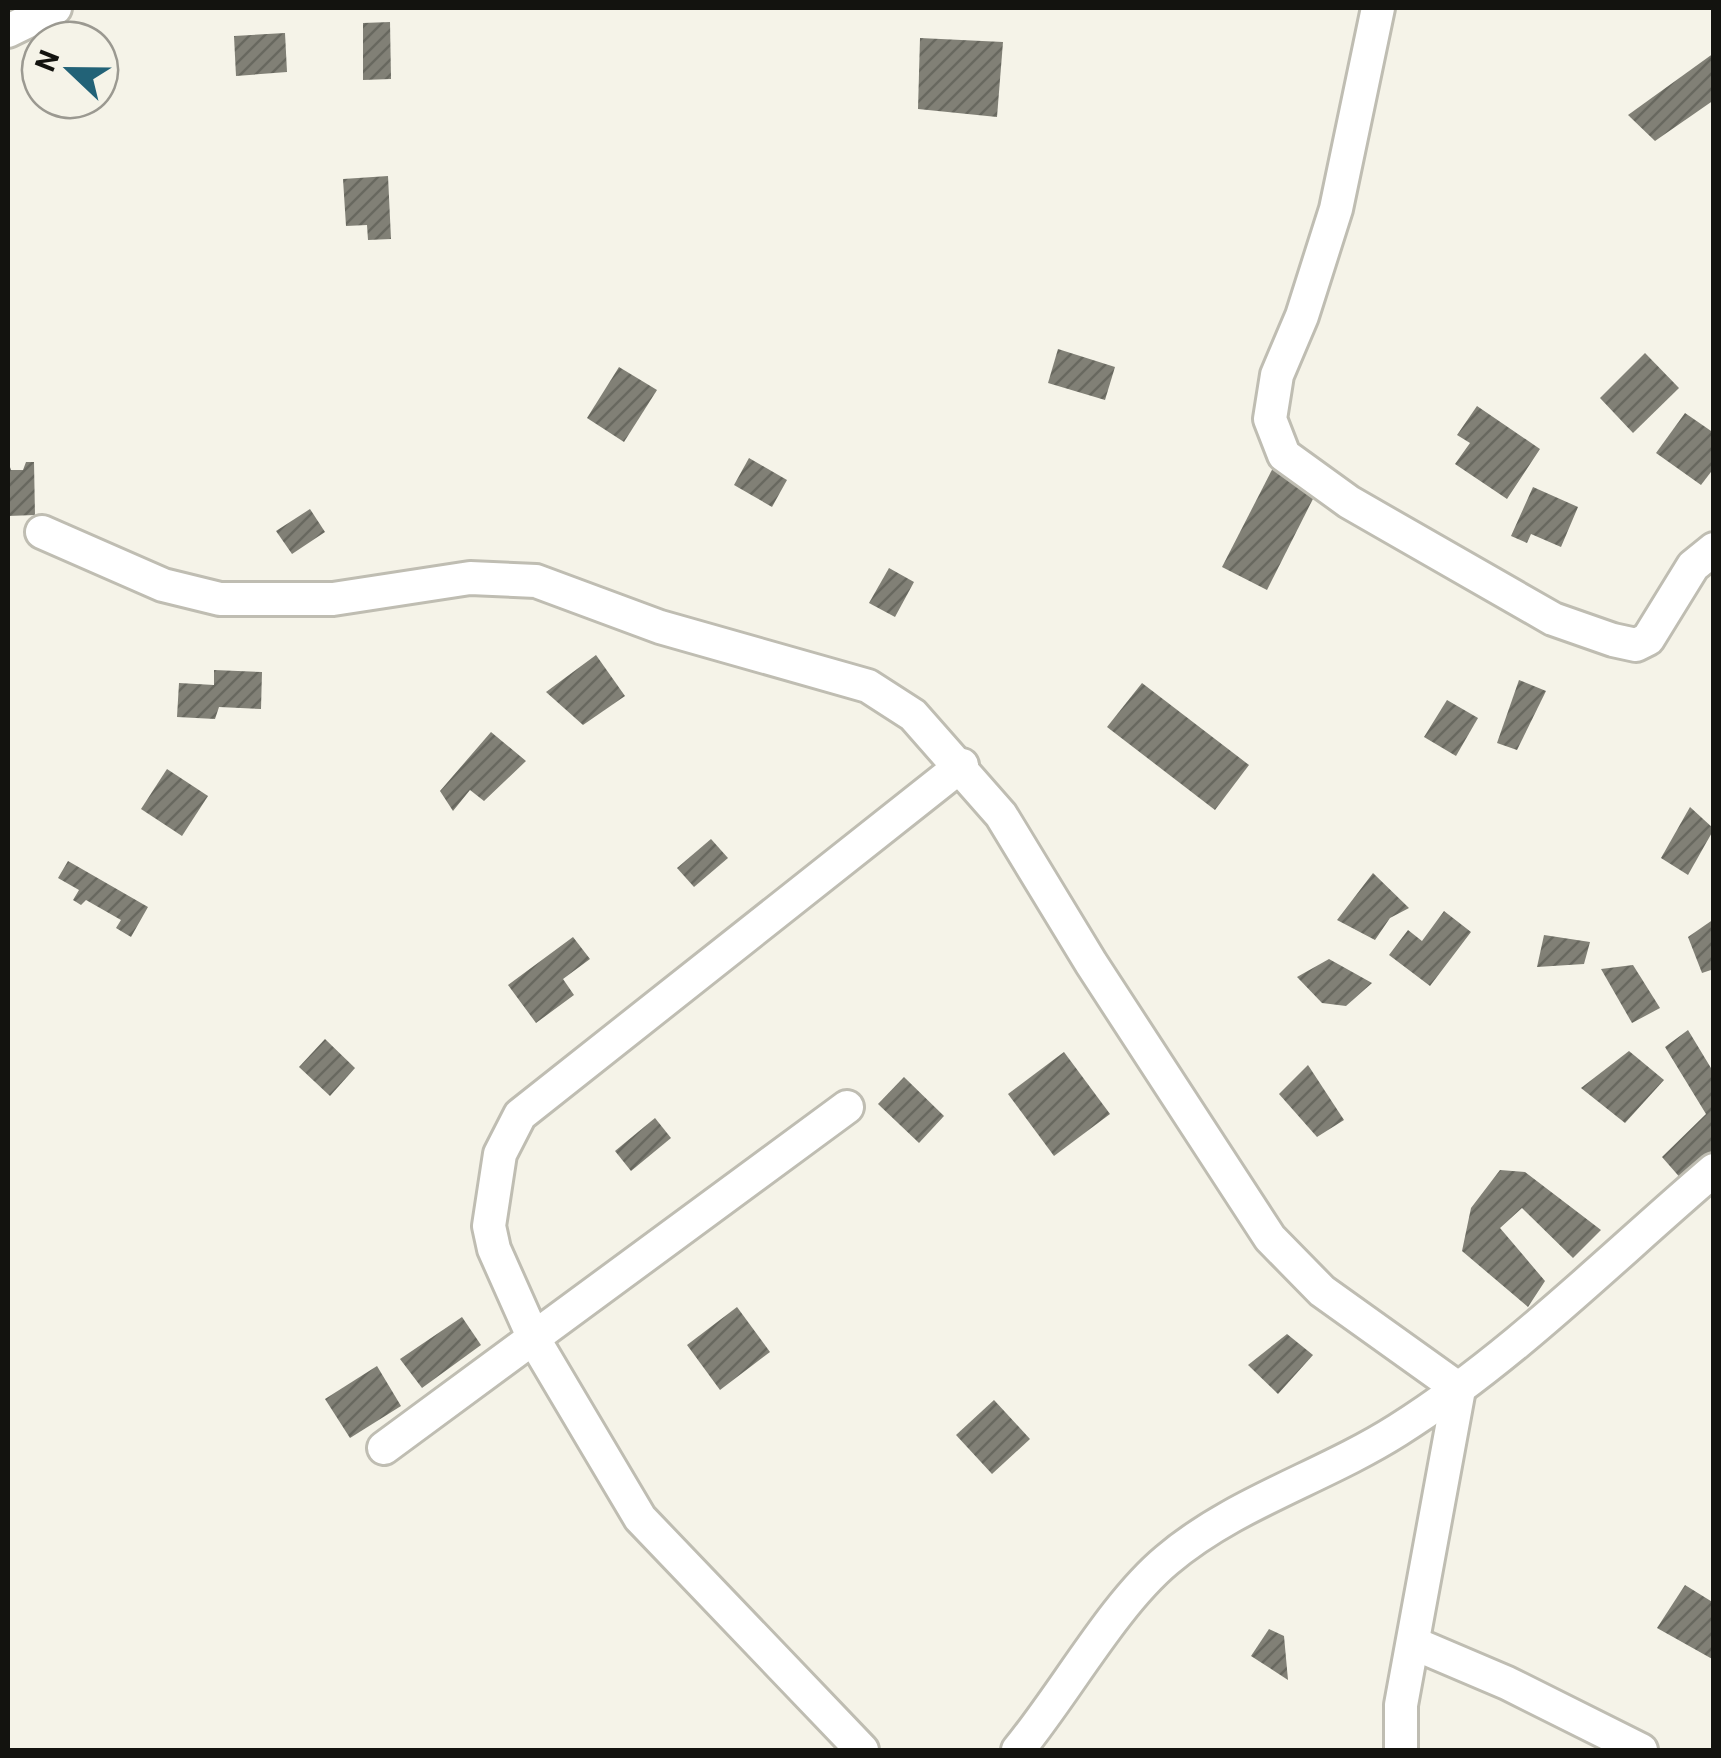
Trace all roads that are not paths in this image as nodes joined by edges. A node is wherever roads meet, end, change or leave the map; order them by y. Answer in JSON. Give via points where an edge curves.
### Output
{"nodes":[{"id":1,"x":55,"y":8,"type":"edge"},
{"id":2,"x":1378,"y":8,"type":"edge"},
{"id":3,"x":8,"y":31,"type":"edge"},
{"id":4,"x":42,"y":532,"type":"dead end"},
{"id":5,"x":1714,"y":549,"type":"edge"},
{"id":6,"x":962,"y":765,"type":"junction"},
{"id":7,"x":848,"y":1107,"type":"dead end"},
{"id":8,"x":1714,"y":1170,"type":"edge"},
{"id":9,"x":535,"y":1341,"type":"junction"},
{"id":10,"x":1459,"y":1388,"type":"junction"},
{"id":11,"x":384,"y":1448,"type":"dead end"},
{"id":12,"x":1413,"y":1643,"type":"junction"},
{"id":13,"x":862,"y":1750,"type":"edge"},
{"id":14,"x":1018,"y":1750,"type":"edge"},
{"id":15,"x":1401,"y":1750,"type":"edge"},
{"id":16,"x":1641,"y":1750,"type":"edge"}],
"edges":[{"from":1,"to":3,"type":"street"},
{"from":2,"to":5,"type":"street","via":[[1336,209],[1277,375],[1270,419],[1284,455],[1350,502],[1522,602],[1612,640],[1636,645],[1648,639],[1693,566]]},
{"from":4,"to":6,"type":"street","via":[[163,586],[220,599],[332,599],[470,578],[536,581],[660,627],[868,686],[913,714]]},
{"from":6,"to":9,"type":"street","via":[[520,1115],[500,1154],[489,1226]]},
{"from":6,"to":10,"type":"street","via":[[1001,815],[1270,1238],[1322,1291]]},
{"from":7,"to":9,"type":"street"},
{"from":8,"to":10,"type":"street"},
{"from":9,"to":11,"type":"street"},
{"from":9,"to":13,"type":"street","via":[[640,1518]]},
{"from":10,"to":12,"type":"street"},
{"from":10,"to":14,"type":"street","via":[[1396,1432],[1225,1520],[1168,1558],[1138,1587]]},
{"from":12,"to":15,"type":"street","via":[[1401,1705]]},
{"from":12,"to":16,"type":"street"}]}
